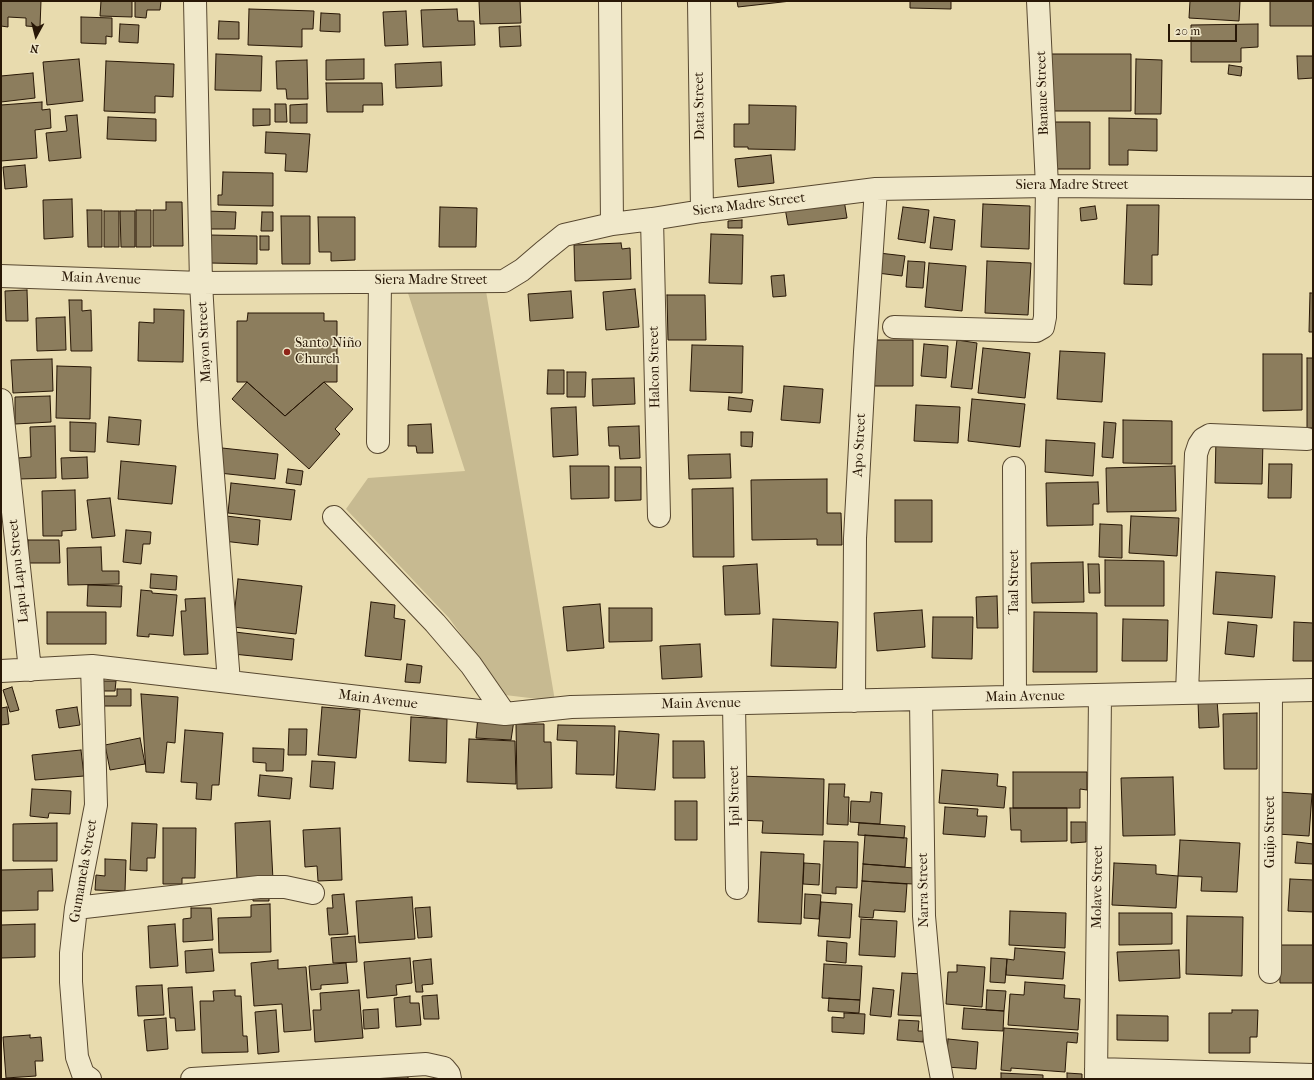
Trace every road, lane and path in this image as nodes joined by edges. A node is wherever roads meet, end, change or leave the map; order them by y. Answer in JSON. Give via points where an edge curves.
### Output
{"nodes":[{"id":1,"x":195,"y":1,"type":"edge"},
{"id":2,"x":610,"y":1,"type":"edge"},
{"id":3,"x":699,"y":1,"type":"edge"},
{"id":4,"x":1038,"y":1,"type":"edge"},
{"id":5,"x":1047,"y":186,"type":"junction"},
{"id":6,"x":1313,"y":188,"type":"edge"},
{"id":7,"x":876,"y":189,"type":"junction"},
{"id":8,"x":702,"y":211,"type":"junction"},
{"id":9,"x":652,"y":219,"type":"junction"},
{"id":10,"x":612,"y":224,"type":"junction"},
{"id":11,"x":1,"y":276,"type":"edge"},
{"id":12,"x":380,"y":282,"type":"junction"},
{"id":13,"x":201,"y":283,"type":"junction"},
{"id":14,"x":894,"y":327,"type":"dead end"},
{"id":15,"x":1,"y":400,"type":"edge"},
{"id":16,"x":1307,"y":439,"type":"dead end"},
{"id":17,"x":378,"y":442,"type":"dead end"},
{"id":18,"x":1014,"y":468,"type":"dead end"},
{"id":19,"x":659,"y":516,"type":"dead end"},
{"id":20,"x":334,"y":517,"type":"dead end"},
{"id":21,"x":92,"y":666,"type":"junction"},
{"id":22,"x":30,"y":670,"type":"junction"},
{"id":23,"x":1,"y":671,"type":"edge"},
{"id":24,"x":229,"y":682,"type":"junction"},
{"id":25,"x":1313,"y":690,"type":"edge"},
{"id":26,"x":1271,"y":691,"type":"junction"},
{"id":27,"x":1187,"y":693,"type":"junction"},
{"id":28,"x":1100,"y":695,"type":"junction"},
{"id":29,"x":1015,"y":697,"type":"junction"},
{"id":30,"x":921,"y":700,"type":"junction"},
{"id":31,"x":854,"y":701,"type":"junction"},
{"id":32,"x":734,"y":704,"type":"junction"},
{"id":33,"x":505,"y":714,"type":"junction"},
{"id":34,"x":737,"y":888,"type":"dead end"},
{"id":35,"x":313,"y":893,"type":"dead end"},
{"id":36,"x":76,"y":908,"type":"junction"},
{"id":37,"x":1270,"y":972,"type":"dead end"},
{"id":38,"x":1096,"y":1074,"type":"edge"},
{"id":39,"x":1313,"y":1075,"type":"edge"},
{"id":40,"x":87,"y":1076,"type":"edge"},
{"id":41,"x":192,"y":1079,"type":"edge"},
{"id":42,"x":450,"y":1079,"type":"edge"},
{"id":43,"x":942,"y":1079,"type":"edge"}],
"edges":[{"from":1,"to":13,"type":"street","name":"Mayon Street"},
{"from":2,"to":10,"type":"street"},
{"from":3,"to":8,"type":"street","name":"Data Street"},
{"from":4,"to":5,"type":"street","name":"Banaue Street"},
{"from":5,"to":6,"type":"street","name":"Siera Madre Street"},
{"from":5,"to":7,"type":"street","name":"Siera Madre Street"},
{"from":5,"to":14,"type":"street","name":"Banaue Street","via":[[1043,327],[1036,331]]},
{"from":7,"to":8,"type":"street","name":"Siera Madre Street"},
{"from":7,"to":31,"type":"street","name":"Apo Street","via":[[855,538]]},
{"from":8,"to":9,"type":"street","name":"Siera Madre Street"},
{"from":9,"to":10,"type":"street","name":"Siera Madre Street"},
{"from":9,"to":19,"type":"street","name":"Halcon Street"},
{"from":10,"to":12,"type":"street","name":"Siera Madre Street","via":[[564,235],[522,270],[504,281]]},
{"from":11,"to":13,"type":"street","name":"Main Avenue"},
{"from":12,"to":13,"type":"street","name":"Siera Madre Street"},
{"from":12,"to":17,"type":"street"},
{"from":13,"to":24,"type":"street","name":"Mayon Street"},
{"from":15,"to":22,"type":"street","name":"Lapu-Lapu Street"},
{"from":16,"to":27,"type":"street","via":[[1210,435],[1199,444],[1196,454]]},
{"from":18,"to":29,"type":"street","name":"Taal Street"},
{"from":20,"to":33,"type":"street","via":[[435,623],[471,665]]},
{"from":21,"to":22,"type":"street","name":"Main Avenue"},
{"from":21,"to":24,"type":"street","name":"Main Avenue"},
{"from":21,"to":36,"type":"street","name":"Gumamela Street","via":[[96,804]]},
{"from":22,"to":23,"type":"street","name":"Main Avenue"},
{"from":24,"to":33,"type":"street","name":"Main Avenue"},
{"from":25,"to":26,"type":"street","name":"Main Avenue"},
{"from":26,"to":27,"type":"street","name":"Main Avenue"},
{"from":26,"to":37,"type":"street","name":"Guijo Street"},
{"from":27,"to":28,"type":"street","name":"Main Avenue"},
{"from":28,"to":29,"type":"street","name":"Main Avenue"},
{"from":28,"to":38,"type":"street","name":"Molave Street"},
{"from":29,"to":30,"type":"street","name":"Main Avenue"},
{"from":30,"to":31,"type":"street","name":"Main Avenue"},
{"from":30,"to":43,"type":"street","name":"Narra Street","via":[[924,916],[935,1041]]},
{"from":31,"to":32,"type":"street","name":"Main Avenue"},
{"from":32,"to":33,"type":"street","name":"Main Avenue","via":[[571,707]]},
{"from":32,"to":34,"type":"street","name":"Ipil Street"},
{"from":35,"to":36,"type":"street","via":[[285,887],[259,887]]},
{"from":36,"to":40,"type":"street","name":"Gumamela Street","via":[[71,982],[77,1057]]},
{"from":38,"to":39,"type":"street"},
{"from":41,"to":42,"type":"street","via":[[426,1064],[444,1068]]}]}
